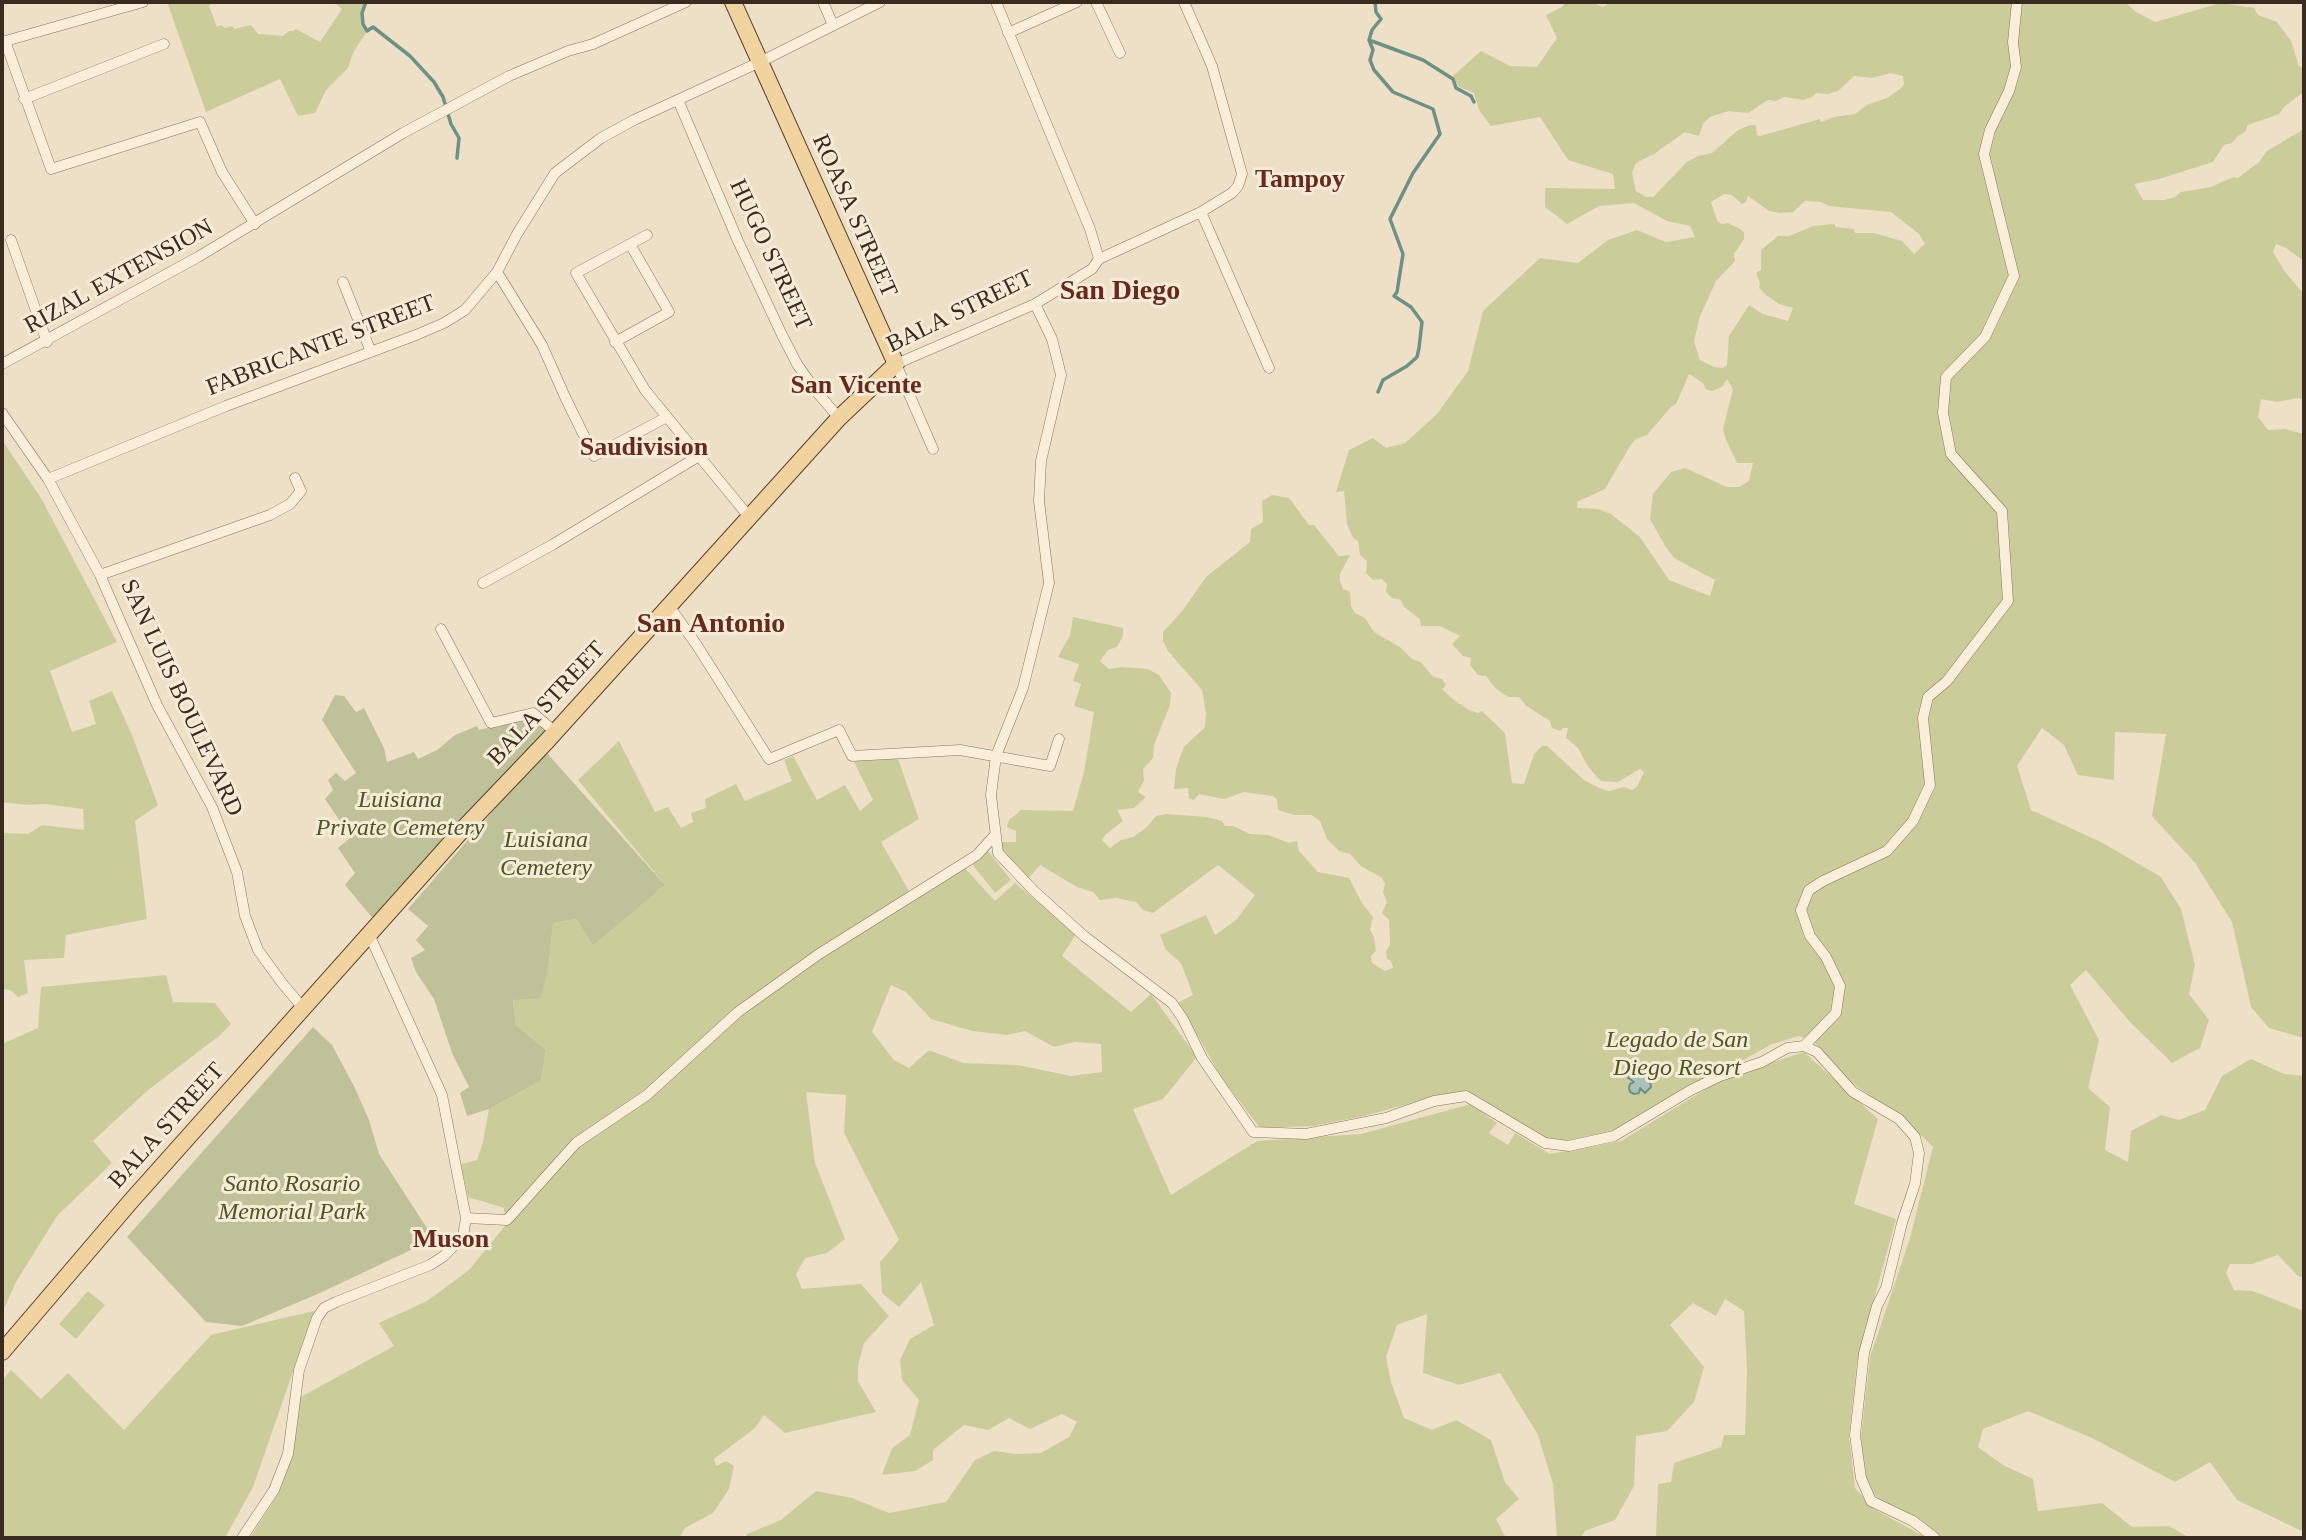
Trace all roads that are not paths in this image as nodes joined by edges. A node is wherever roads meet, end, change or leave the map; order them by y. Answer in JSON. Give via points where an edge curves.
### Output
{"nodes":[{"id":1,"x":143,"y":2,"type":"edge"},
{"id":2,"x":686,"y":2,"type":"edge"},
{"id":3,"x":733,"y":2,"type":"edge"},
{"id":4,"x":823,"y":2,"type":"edge"},
{"id":5,"x":880,"y":2,"type":"edge"},
{"id":6,"x":996,"y":2,"type":"edge"},
{"id":7,"x":1077,"y":2,"type":"edge"},
{"id":8,"x":1097,"y":2,"type":"edge"},
{"id":9,"x":1184,"y":2,"type":"edge"},
{"id":10,"x":2017,"y":2,"type":"edge"},
{"id":11,"x":833,"y":25,"type":"junction"},
{"id":12,"x":1008,"y":33,"type":"junction"},
{"id":13,"x":3,"y":42,"type":"edge"},
{"id":14,"x":164,"y":44,"type":"dead end"},
{"id":15,"x":1120,"y":53,"type":"dead end"},
{"id":16,"x":760,"y":62,"type":"junction"},
{"id":17,"x":24,"y":99,"type":"junction"},
{"id":18,"x":678,"y":100,"type":"junction"},
{"id":19,"x":1201,"y":212,"type":"junction"},
{"id":20,"x":255,"y":224,"type":"junction"},
{"id":21,"x":647,"y":235,"type":"dead end"},
{"id":22,"x":11,"y":240,"type":"dead end"},
{"id":23,"x":630,"y":244,"type":"junction"},
{"id":24,"x":1099,"y":259,"type":"junction"},
{"id":25,"x":497,"y":272,"type":"junction"},
{"id":26,"x":343,"y":282,"type":"dead end"},
{"id":27,"x":1035,"y":304,"type":"junction"},
{"id":28,"x":47,"y":342,"type":"junction"},
{"id":29,"x":615,"y":342,"type":"junction"},
{"id":30,"x":371,"y":352,"type":"junction"},
{"id":31,"x":2,"y":364,"type":"edge"},
{"id":32,"x":896,"y":364,"type":"junction"},
{"id":33,"x":1269,"y":368,"type":"dead end"},
{"id":34,"x":2,"y":413,"type":"edge"},
{"id":35,"x":667,"y":416,"type":"junction"},
{"id":36,"x":839,"y":418,"type":"junction"},
{"id":37,"x":933,"y":449,"type":"dead end"},
{"id":38,"x":699,"y":456,"type":"junction"},
{"id":39,"x":295,"y":478,"type":"dead end"},
{"id":40,"x":48,"y":479,"type":"junction"},
{"id":41,"x":750,"y":518,"type":"junction"},
{"id":42,"x":100,"y":575,"type":"junction"},
{"id":43,"x":483,"y":583,"type":"dead end"},
{"id":44,"x":669,"y":606,"type":"junction"},
{"id":45,"x":441,"y":629,"type":"dead end"},
{"id":46,"x":555,"y":732,"type":"junction"},
{"id":47,"x":1059,"y":738,"type":"dead end"},
{"id":48,"x":996,"y":756,"type":"junction"},
{"id":49,"x":994,"y":836,"type":"junction"},
{"id":50,"x":369,"y":934,"type":"junction"},
{"id":51,"x":303,"y":1008,"type":"junction"},
{"id":52,"x":1804,"y":1046,"type":"junction"},
{"id":53,"x":466,"y":1218,"type":"junction"},
{"id":54,"x":2,"y":1352,"type":"edge"},
{"id":55,"x":242,"y":1538,"type":"edge"},
{"id":56,"x":1935,"y":1538,"type":"edge"}],
"edges":[{"from":1,"to":13,"type":"street"},
{"from":2,"to":20,"type":"street","name":"RIZAL EXTENSION","via":[[509,76],[403,133]]},
{"from":3,"to":16,"type":"main road","name":"ROASA STREET"},
{"from":4,"to":11,"type":"street"},
{"from":5,"to":11,"type":"street","name":"FABRICANTE STREET"},
{"from":6,"to":12,"type":"street"},
{"from":7,"to":12,"type":"street"},
{"from":8,"to":15,"type":"street"},
{"from":9,"to":19,"type":"street","name":"BALA STREET","via":[[1212,66],[1242,174],[1232,193]]},
{"from":10,"to":52,"type":"street","via":[[2012,42],[2016,67],[1984,154],[2014,276],[1985,337],[1946,377],[1943,413],[1951,454],[2002,511],[2008,601],[1947,681],[1928,697],[1923,718],[1930,785],[1913,821],[1887,851],[1809,890],[1801,910],[1810,936],[1840,986],[1836,1013]]},
{"from":11,"to":16,"type":"street","name":"FABRICANTE STREET"},
{"from":12,"to":24,"type":"street"},
{"from":13,"to":17,"type":"street"},
{"from":14,"to":17,"type":"street"},
{"from":16,"to":18,"type":"street","name":"FABRICANTE STREET"},
{"from":16,"to":32,"type":"main road","name":"ROASA STREET"},
{"from":17,"to":20,"type":"street","via":[[51,169],[200,122],[222,172]]},
{"from":18,"to":25,"type":"street","name":"FABRICANTE STREET","via":[[601,138],[555,173]]},
{"from":18,"to":36,"type":"street","name":"HUGO STREET","via":[[782,335],[803,373]]},
{"from":19,"to":24,"type":"street","name":"BALA STREET"},
{"from":19,"to":33,"type":"street"},
{"from":20,"to":28,"type":"street","name":"RIZAL EXTENSION"},
{"from":21,"to":23,"type":"street"},
{"from":22,"to":28,"type":"street"},
{"from":23,"to":29,"type":"street","via":[[576,274]]},
{"from":23,"to":29,"type":"street","via":[[669,312]]},
{"from":24,"to":27,"type":"street","name":"BALA STREET","via":[[1092,269]]},
{"from":25,"to":30,"type":"street","name":"FABRICANTE STREET","via":[[465,310]]},
{"from":25,"to":35,"type":"street","via":[[542,345],[594,456]]},
{"from":26,"to":30,"type":"street"},
{"from":27,"to":32,"type":"street","name":"BALA STREET"},
{"from":27,"to":48,"type":"street","via":[[1052,339],[1061,375],[1041,461],[1039,501],[1049,583],[1023,688]]},
{"from":28,"to":31,"type":"street","name":"RIZAL EXTENSION"},
{"from":29,"to":35,"type":"street"},
{"from":30,"to":40,"type":"street","name":"FABRICANTE STREET"},
{"from":32,"to":36,"type":"main road","name":"BALA STREET"},
{"from":32,"to":37,"type":"street","name":"ROASA STREET"},
{"from":34,"to":40,"type":"street","name":"SAN LUIS BOULEVARD"},
{"from":35,"to":38,"type":"street"},
{"from":36,"to":41,"type":"main road","name":"BALA STREET"},
{"from":38,"to":41,"type":"street"},
{"from":38,"to":43,"type":"street"},
{"from":39,"to":42,"type":"street","via":[[301,491],[290,505],[270,515]]},
{"from":40,"to":42,"type":"street","name":"SAN LUIS BOULEVARD"},
{"from":41,"to":44,"type":"main road","name":"BALA STREET"},
{"from":42,"to":51,"type":"street","name":"SAN LUIS BOULEVARD","via":[[157,705],[212,807],[237,872],[251,936],[264,960]]},
{"from":44,"to":46,"type":"main road","name":"BALA STREET"},
{"from":44,"to":48,"type":"street","via":[[769,759],[839,730],[852,756],[960,750]]},
{"from":45,"to":46,"type":"street","via":[[491,723],[533,713]]},
{"from":46,"to":50,"type":"main road","name":"BALA STREET"},
{"from":47,"to":48,"type":"street","via":[[1050,766]]},
{"from":48,"to":49,"type":"street","via":[[991,795]]},
{"from":49,"to":52,"type":"street","via":[[998,853],[1034,891],[1172,1003],[1202,1058],[1254,1132],[1306,1133],[1386,1118],[1465,1096],[1545,1143],[1569,1146],[1614,1136],[1720,1076],[1787,1048]]},
{"from":49,"to":53,"type":"street","via":[[977,855],[819,954],[738,1012],[647,1095],[576,1143],[507,1220]]},
{"from":50,"to":51,"type":"main road","name":"BALA STREET"},
{"from":50,"to":53,"type":"street","via":[[442,1095]]},
{"from":51,"to":54,"type":"main road","name":"BALA STREET"},
{"from":52,"to":56,"type":"street","via":[[1817,1052],[1853,1092],[1899,1119],[1914,1137],[1919,1153],[1915,1184],[1864,1353],[1855,1435],[1861,1478],[1871,1501],[1913,1521]]},
{"from":53,"to":55,"type":"street","via":[[463,1236],[437,1260],[324,1308],[299,1370],[288,1454],[274,1490]]}]}
